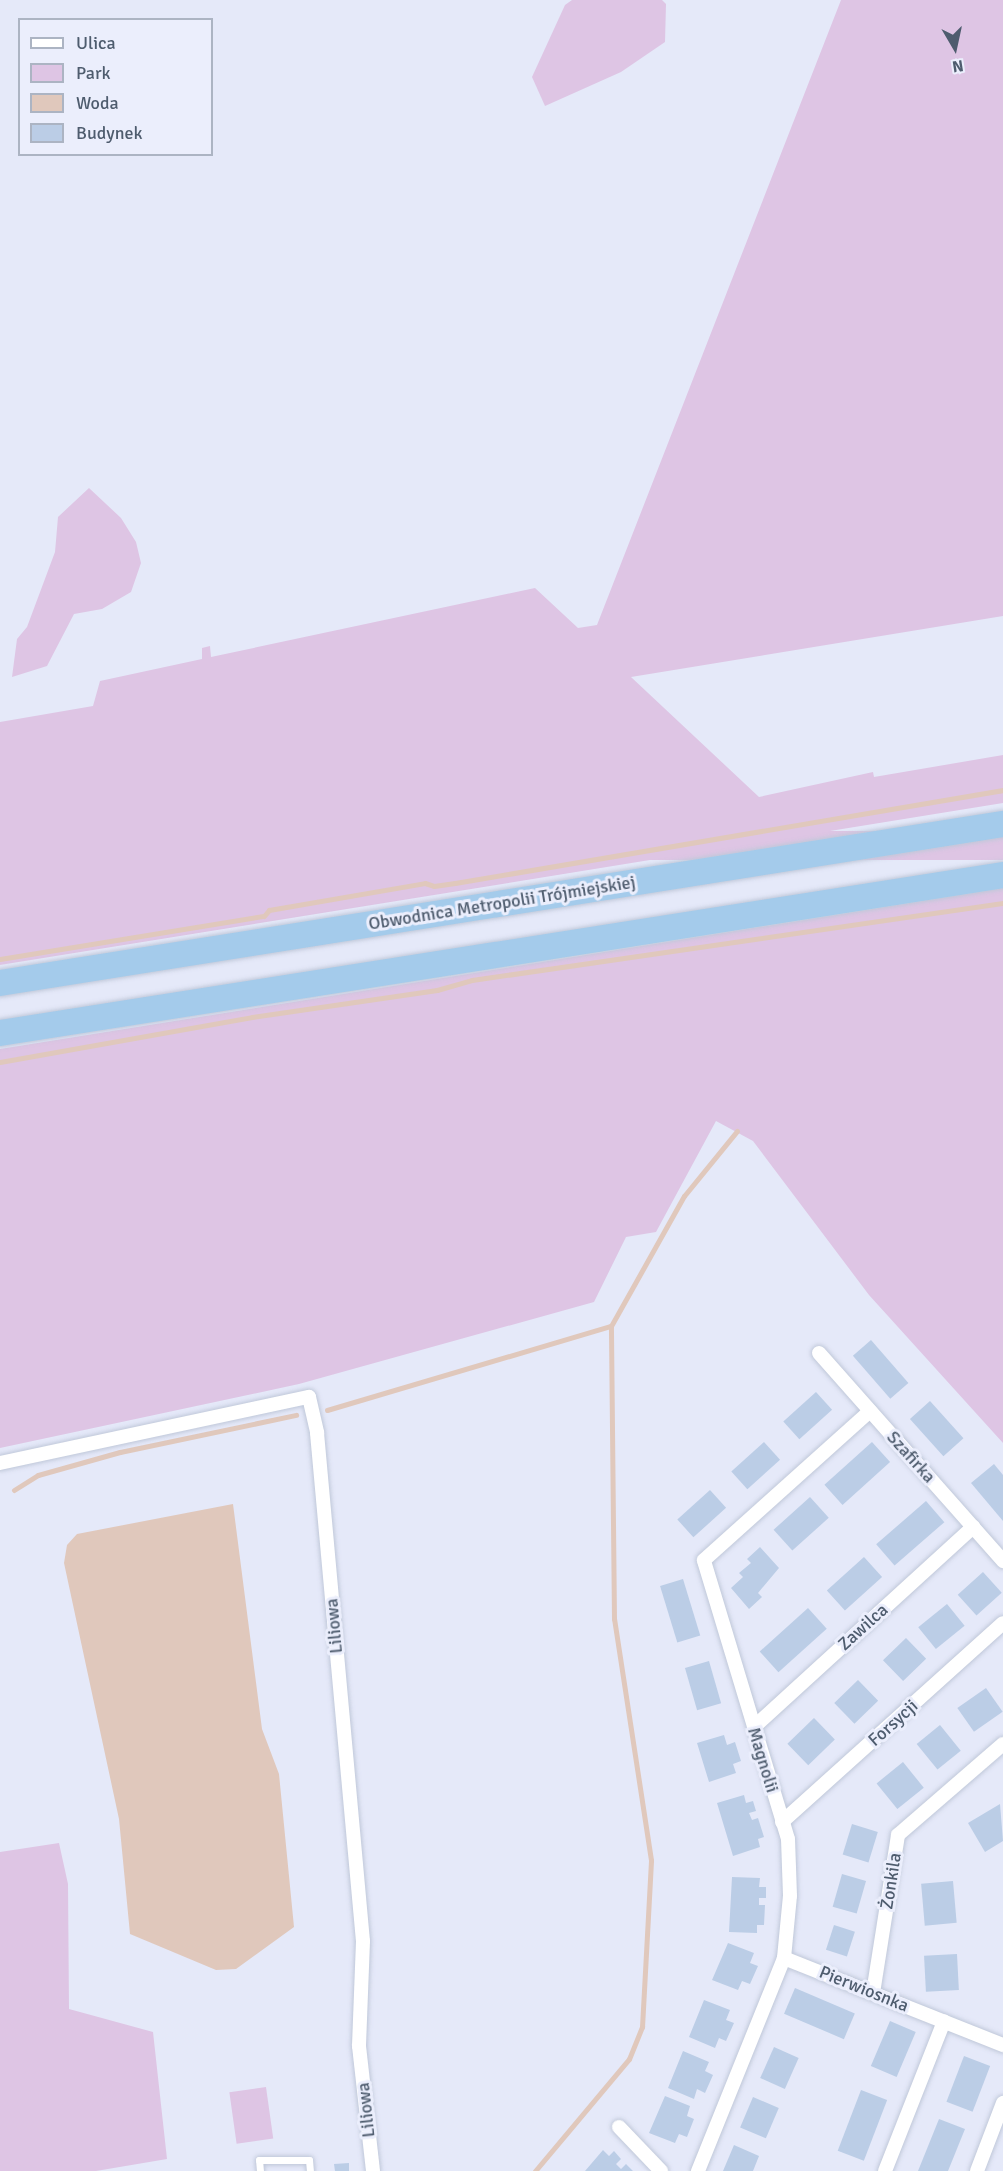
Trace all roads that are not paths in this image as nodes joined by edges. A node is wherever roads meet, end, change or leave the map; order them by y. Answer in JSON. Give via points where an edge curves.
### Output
{"nodes":[{"id":1,"x":1003,"y":824,"type":"edge"},
{"id":2,"x":1003,"y":875,"type":"edge"},
{"id":3,"x":0,"y":983,"type":"edge"},
{"id":4,"x":0,"y":1033,"type":"edge"},
{"id":5,"x":819,"y":1353,"type":"dead end"},
{"id":6,"x":870,"y":1411,"type":"junction"},
{"id":7,"x":0,"y":1463,"type":"edge"},
{"id":8,"x":973,"y":1527,"type":"junction"},
{"id":9,"x":1003,"y":1560,"type":"edge"},
{"id":10,"x":1003,"y":1623,"type":"edge"},
{"id":11,"x":754,"y":1727,"type":"junction"},
{"id":12,"x":1003,"y":1744,"type":"edge"},
{"id":13,"x":782,"y":1822,"type":"junction"},
{"id":14,"x":784,"y":1958,"type":"junction"},
{"id":15,"x":873,"y":1993,"type":"junction"},
{"id":16,"x":944,"y":2021,"type":"junction"},
{"id":17,"x":1003,"y":2045,"type":"edge"},
{"id":18,"x":1003,"y":2103,"type":"edge"},
{"id":19,"x":619,"y":2127,"type":"dead end"},
{"id":20,"x":260,"y":2171,"type":"edge"},
{"id":21,"x":310,"y":2171,"type":"edge"},
{"id":22,"x":373,"y":2171,"type":"edge"},
{"id":23,"x":661,"y":2171,"type":"edge"},
{"id":24,"x":698,"y":2171,"type":"edge"},
{"id":25,"x":885,"y":2171,"type":"edge"},
{"id":26,"x":976,"y":2171,"type":"edge"}],
"edges":[{"from":1,"to":3,"type":"highway","name":"Obwodnica Metropolii Trójmiejskiej"},
{"from":2,"to":4,"type":"highway"},
{"from":5,"to":6,"type":"street","name":"Szafirka"},
{"from":6,"to":8,"type":"street","name":"Szafirka"},
{"from":6,"to":11,"type":"street","name":"Magnolii","via":[[704,1560]]},
{"from":7,"to":22,"type":"street","name":"Liliowa","via":[[309,1396],[317,1433],[363,1941],[359,2046]]},
{"from":8,"to":9,"type":"street","name":"Szafirka"},
{"from":8,"to":11,"type":"street","name":"Zawilca"},
{"from":10,"to":13,"type":"street","name":"Forsycji"},
{"from":11,"to":13,"type":"street","name":"Magnolii"},
{"from":12,"to":15,"type":"street","name":"Żonkila","via":[[898,1835]]},
{"from":13,"to":14,"type":"street","name":"Magnolii","via":[[790,1861]]},
{"from":14,"to":15,"type":"street","name":"Pierwiosnka"},
{"from":14,"to":24,"type":"street","name":"Magnolii"},
{"from":15,"to":16,"type":"street","name":"Pierwiosnka"},
{"from":16,"to":17,"type":"street","name":"Pierwiosnka"},
{"from":16,"to":25,"type":"street"},
{"from":18,"to":26,"type":"street"},
{"from":19,"to":23,"type":"street"},
{"from":20,"to":21,"type":"lane","via":[[259,2160],[309,2160]]}]}
